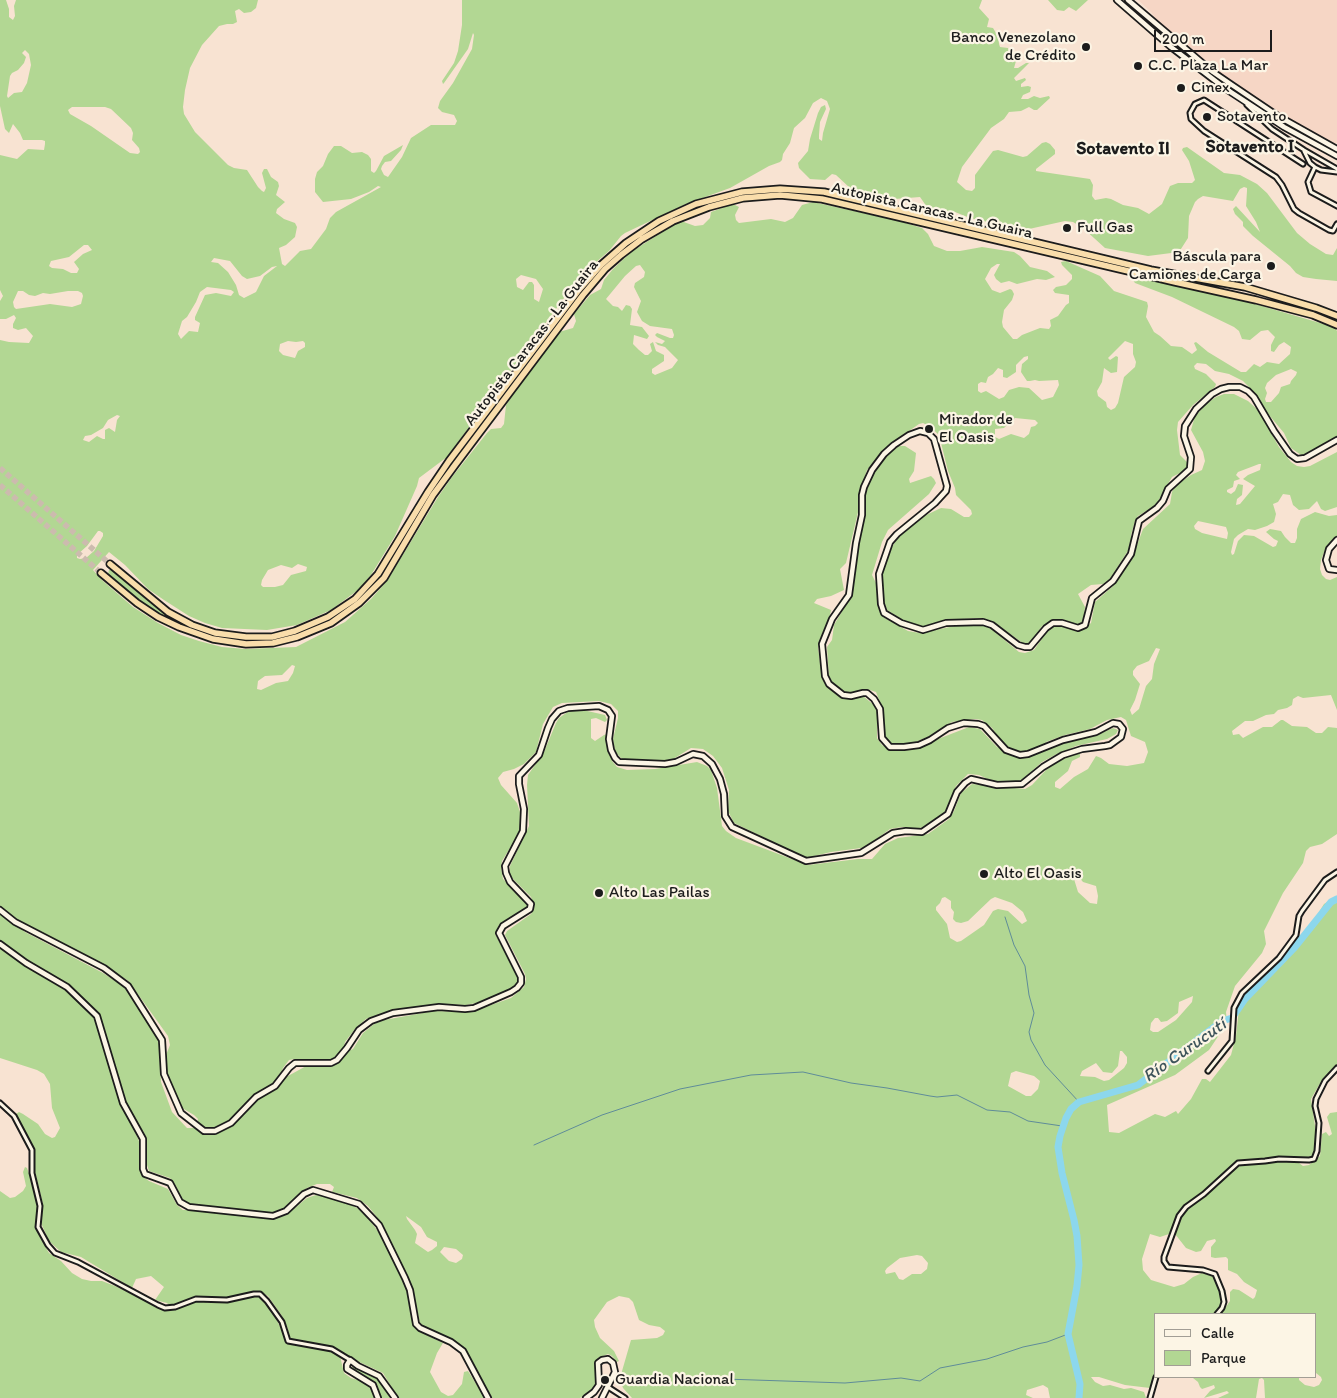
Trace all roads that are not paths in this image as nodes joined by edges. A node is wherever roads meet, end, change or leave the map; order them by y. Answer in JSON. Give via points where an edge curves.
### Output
{"nodes":[{"id":1,"x":1117,"y":0,"type":"edge"},
{"id":2,"x":1128,"y":0,"type":"edge"},
{"id":3,"x":1247,"y":104,"type":"junction"},
{"id":4,"x":1337,"y":149,"type":"edge"},
{"id":5,"x":1304,"y":150,"type":"junction"},
{"id":6,"x":1337,"y":156,"type":"edge"},
{"id":7,"x":1303,"y":164,"type":"dead end"},
{"id":8,"x":1315,"y":167,"type":"junction"},
{"id":9,"x":1337,"y":171,"type":"edge"},
{"id":10,"x":1337,"y":206,"type":"edge"},
{"id":11,"x":1337,"y":224,"type":"edge"},
{"id":12,"x":1337,"y":316,"type":"edge"},
{"id":13,"x":1337,"y":324,"type":"edge"},
{"id":14,"x":1337,"y":440,"type":"edge"},
{"id":15,"x":1337,"y":540,"type":"edge"},
{"id":16,"x":110,"y":564,"type":"tunnel mouth"},
{"id":17,"x":1337,"y":570,"type":"edge"},
{"id":18,"x":102,"y":573,"type":"tunnel mouth"},
{"id":19,"x":1337,"y":872,"type":"edge"},
{"id":20,"x":0,"y":910,"type":"edge"},
{"id":21,"x":0,"y":944,"type":"edge"},
{"id":22,"x":1337,"y":1068,"type":"edge"},
{"id":23,"x":1208,"y":1071,"type":"dead end"},
{"id":24,"x":0,"y":1103,"type":"edge"},
{"id":25,"x":1218,"y":1313,"type":"edge"},
{"id":26,"x":350,"y":1360,"type":"junction"},
{"id":27,"x":1156,"y":1378,"type":"edge"},
{"id":28,"x":608,"y":1387,"type":"junction"},
{"id":29,"x":378,"y":1398,"type":"edge"},
{"id":30,"x":395,"y":1398,"type":"edge"},
{"id":31,"x":488,"y":1398,"type":"edge"},
{"id":32,"x":586,"y":1398,"type":"edge"},
{"id":33,"x":602,"y":1398,"type":"edge"},
{"id":34,"x":625,"y":1398,"type":"edge"},
{"id":35,"x":1150,"y":1398,"type":"edge"}],
"edges":[{"from":1,"to":3,"type":"main road","via":[[1192,64]]},
{"from":2,"to":4,"type":"main road","via":[[1213,72],[1278,116]]},
{"from":3,"to":5,"type":"street","via":[[1272,129]]},
{"from":3,"to":6,"type":"main road"},
{"from":5,"to":8,"type":"street","via":[[1310,164]]},
{"from":5,"to":9,"type":"street"},
{"from":7,"to":11,"type":"street","via":[[1204,100],[1195,104],[1190,113],[1191,119],[1204,131],[1276,177],[1299,213],[1329,230],[1333,231]]},
{"from":8,"to":9,"type":"street"},
{"from":8,"to":10,"type":"street","via":[[1308,182],[1311,192]]},
{"from":12,"to":16,"type":"highway","name":"Autopista Caracas - La Guaira","via":[[1250,289],[1151,270],[824,192],[780,189],[742,192],[696,204],[659,221],[601,265],[449,461],[378,574],[355,598],[328,618],[272,636],[215,633],[168,612]]},
{"from":13,"to":18,"type":"highway","name":"Autopista Caracas - La Guaira","via":[[1256,300],[822,199],[780,195],[743,198],[673,221],[642,239],[605,270],[454,465],[384,578],[360,603],[331,623],[273,643],[246,644],[213,639],[152,614]]},
{"from":14,"to":20,"type":"main road","via":[[1305,458],[1297,459],[1290,454],[1248,391],[1230,387],[1212,394],[1196,409],[1185,426],[1190,469],[1168,489],[1161,505],[1139,521],[1131,554],[1113,581],[1092,598],[1085,625],[1078,628],[1062,623],[1052,624],[1025,648],[983,622],[946,623],[922,630],[884,613],[878,574],[890,542],[935,503],[947,486],[934,439],[916,431],[894,444],[872,470],[864,487],[849,594],[832,619],[822,644],[825,676],[829,684],[843,695],[867,693],[874,699],[880,710],[882,738],[890,747],[919,745],[952,726],[964,724],[984,726],[1006,750],[1020,755],[1096,732],[1113,723],[1123,729],[1118,740],[1063,755],[1043,766],[1022,784],[997,785],[971,779],[957,792],[948,814],[922,832],[893,833],[861,853],[806,861],[732,827],[725,816],[720,779],[704,756],[693,754],[665,764],[619,762],[611,750],[612,716],[608,710],[599,706],[562,709],[552,719],[538,755],[519,780],[524,809],[523,831],[505,869],[510,882],[531,906],[503,926],[499,933],[521,977],[517,988],[474,1008],[433,1008],[393,1013],[371,1021],[359,1030],[337,1060],[295,1064],[275,1086],[256,1096],[231,1123],[210,1132],[182,1115],[164,1074],[162,1040],[128,986],[104,968],[15,922]]},
{"from":15,"to":17,"type":"main road","via":[[1329,549],[1326,560],[1329,569]]},
{"from":19,"to":23,"type":"street","via":[[1325,880],[1302,910],[1296,935],[1279,958],[1242,993],[1234,1008],[1232,1040]]},
{"from":21,"to":31,"type":"main road","via":[[67,987],[97,1016],[123,1103],[143,1139],[145,1174],[170,1183],[180,1202],[189,1208],[273,1216],[286,1211],[313,1190],[359,1204],[379,1226],[405,1278],[416,1324],[463,1351]]},
{"from":22,"to":25,"type":"street","via":[[1322,1084],[1316,1099],[1319,1123],[1318,1151],[1314,1158],[1238,1163],[1179,1216],[1164,1263],[1214,1274],[1224,1302]]},
{"from":24,"to":26,"type":"street","via":[[14,1116],[32,1150],[32,1173],[40,1206],[38,1227],[55,1253],[166,1308],[196,1299],[227,1300],[260,1294],[282,1322],[288,1341],[332,1348]]},
{"from":26,"to":29,"type":"main road","via":[[347,1369],[373,1385]]},
{"from":26,"to":30,"type":"main road","via":[[380,1376]]},
{"from":27,"to":35,"type":"street"},
{"from":28,"to":32,"type":"main road","via":[[615,1369],[611,1360],[605,1359],[598,1364],[598,1387]]},
{"from":28,"to":33,"type":"main road"},
{"from":28,"to":34,"type":"street"}]}
